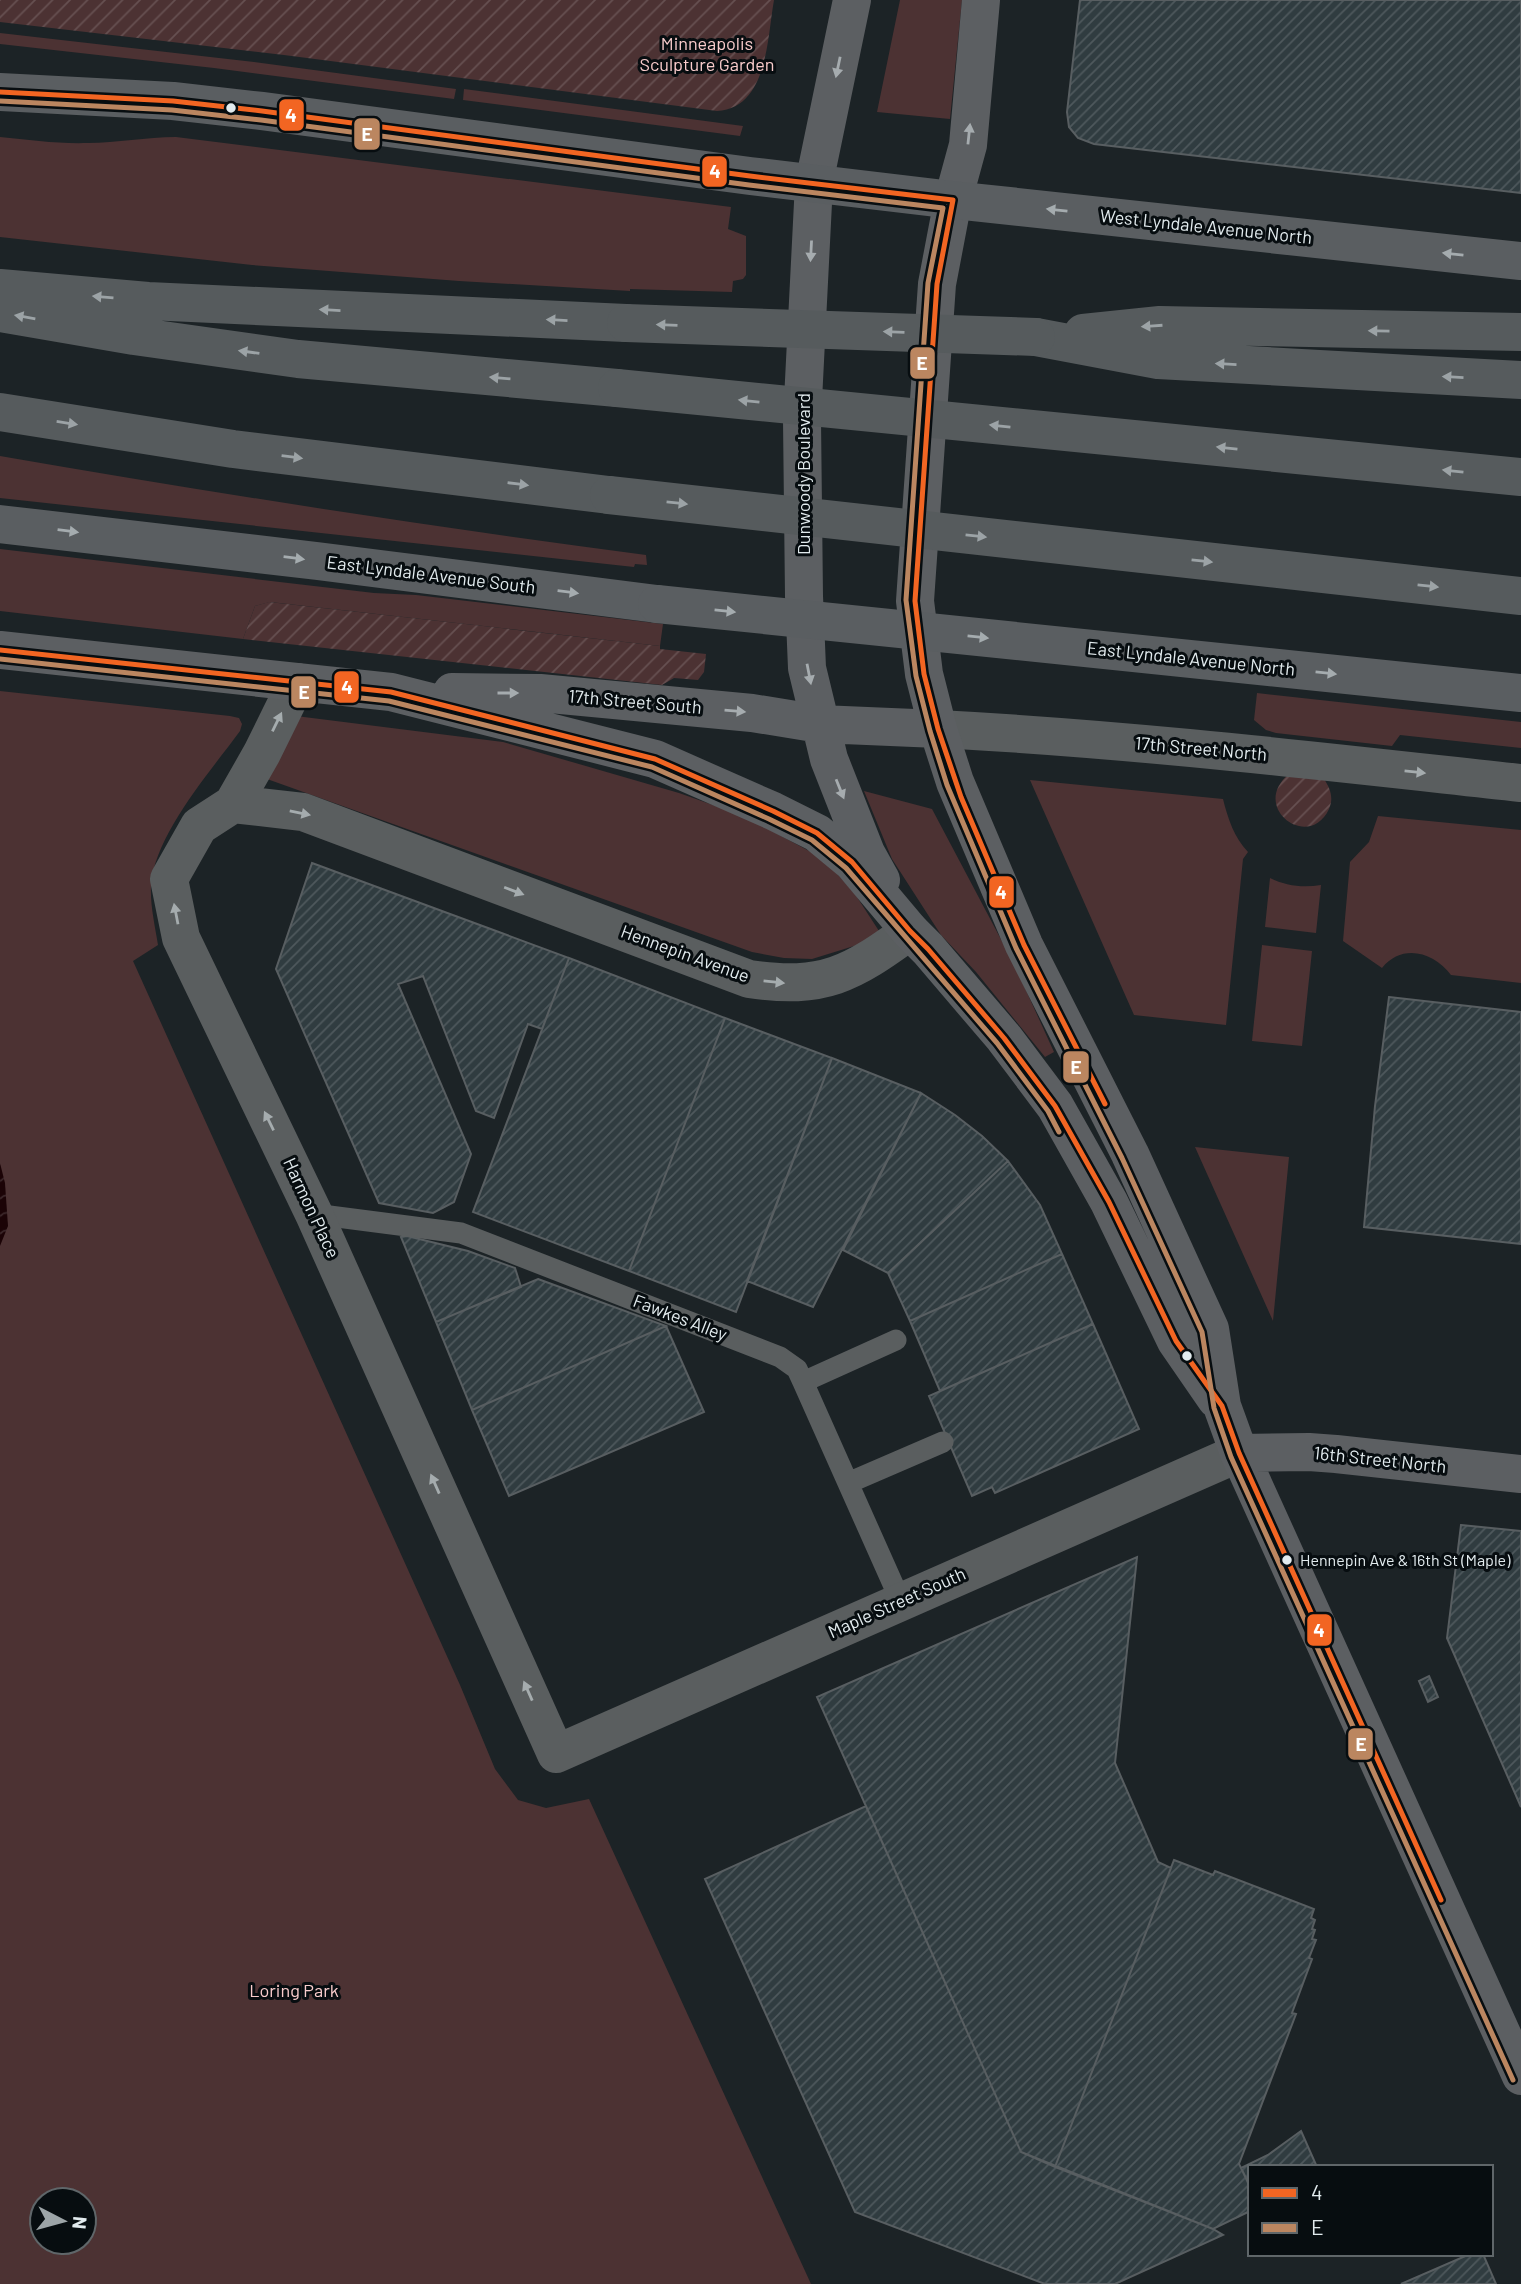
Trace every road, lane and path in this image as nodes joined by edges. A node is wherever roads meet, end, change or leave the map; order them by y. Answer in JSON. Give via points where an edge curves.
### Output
{"nodes":[{"id":1,"x":852,"y":0,"type":"edge"},
{"id":2,"x":981,"y":0,"type":"edge"},
{"id":3,"x":0,"y":92,"type":"edge"},
{"id":4,"x":814,"y":183,"type":"junction"},
{"id":5,"x":953,"y":200,"type":"junction"},
{"id":6,"x":1521,"y":261,"type":"edge"},
{"id":7,"x":0,"y":288,"type":"edge"},
{"id":8,"x":0,"y":313,"type":"edge"},
{"id":9,"x":1521,"y":332,"type":"edge"},
{"id":10,"x":1036,"y":337,"type":"junction"},
{"id":11,"x":1521,"y":380,"type":"edge"},
{"id":12,"x":0,"y":412,"type":"edge"},
{"id":13,"x":1521,"y":477,"type":"edge"},
{"id":14,"x":0,"y":524,"type":"edge"},
{"id":15,"x":1521,"y":597,"type":"edge"},
{"id":16,"x":862,"y":625,"type":"joint"},
{"id":17,"x":0,"y":650,"type":"edge"},
{"id":18,"x":297,"y":682,"type":"junction"},
{"id":19,"x":391,"y":692,"type":"junction"},
{"id":20,"x":1521,"y":693,"type":"edge"},
{"id":21,"x":820,"y":724,"type":"junction"},
{"id":22,"x":879,"y":726,"type":"joint"},
{"id":23,"x":938,"y":729,"type":"junction"},
{"id":24,"x":1521,"y":783,"type":"edge"},
{"id":25,"x":233,"y":804,"type":"junction"},
{"id":26,"x":910,"y":931,"type":"junction"},
{"id":27,"x":314,"y":1214,"type":"junction"},
{"id":28,"x":896,"y":1340,"type":"dead end"},
{"id":29,"x":803,"y":1382,"type":"junction"},
{"id":30,"x":1222,"y":1406,"type":"junction"},
{"id":31,"x":943,"y":1442,"type":"dead end"},
{"id":32,"x":1239,"y":1453,"type":"junction"},
{"id":33,"x":1521,"y":1474,"type":"edge"},
{"id":34,"x":848,"y":1483,"type":"junction"},
{"id":35,"x":901,"y":1602,"type":"junction"},
{"id":36,"x":556,"y":1754,"type":"joint"},
{"id":37,"x":1521,"y":2076,"type":"edge"}],
"edges":[{"from":1,"to":4,"type":"main road","name":"Dunwoody Boulevard","one_way":true},
{"from":5,"to":2,"type":"main road","one_way":true,"via":[[968,145]]},
{"from":3,"to":4,"type":"main road","name":"West Lyndale Avenue North","via":[[173,101]]},
{"from":4,"to":5,"type":"main road","name":"West Lyndale Avenue North"},
{"from":4,"to":21,"type":"main road","name":"Dunwoody Boulevard","one_way":true,"via":[[802,420],[803,555],[807,668]]},
{"from":6,"to":5,"type":"main road","name":"West Lyndale Avenue North","one_way":true},
{"from":5,"to":23,"type":"main road","via":[[937,284],[915,601],[924,674]]},
{"from":10,"to":7,"type":"highway","one_way":true,"bridge":true,"via":[[148,301]]},
{"from":13,"to":8,"type":"highway","one_way":true,"bridge":true,"via":[[298,359]]},
{"from":9,"to":10,"type":"highway","one_way":true,"via":[[1160,325]]},
{"from":11,"to":10,"type":"highway","one_way":true,"via":[[1158,360]]},
{"from":12,"to":15,"type":"highway","one_way":true,"bridge":true,"via":[[233,449],[609,495]]},
{"from":14,"to":16,"type":"main road","name":"East Lyndale Avenue South","one_way":true,"bridge":true},
{"from":16,"to":20,"type":"main road","name":"East Lyndale Avenue North","one_way":true,"bridge":true},
{"from":17,"to":18,"type":"main road"},
{"from":18,"to":19,"type":"main road"},
{"from":25,"to":18,"type":"street","name":"Harmon Place","one_way":true},
{"from":19,"to":21,"type":"main road","name":"17th Street South","one_way":true,"via":[[540,693]]},
{"from":19,"to":26,"type":"main road","via":[[655,759],[773,811],[817,833],[852,862]]},
{"from":21,"to":22,"type":"main road","name":"17th Street South"},
{"from":21,"to":26,"type":"main road","name":"Dunwoody Boulevard","one_way":true,"via":[[829,760],[866,853]]},
{"from":22,"to":23,"type":"main road","name":"17th Street North"},
{"from":23,"to":24,"type":"street","name":"17th Street North","one_way":true,"via":[[1006,731]]},
{"from":23,"to":30,"type":"main road","via":[[955,782],[1024,945],[1130,1154],[1210,1329]]},
{"from":25,"to":26,"type":"street","name":"Hennepin Avenue","one_way":true,"via":[[303,813],[749,979],[780,984],[816,982],[872,958]]},
{"from":27,"to":25,"type":"street","name":"Harmon Place","one_way":true,"via":[[181,938],[169,879],[198,826]]},
{"from":26,"to":30,"type":"main road","via":[[1004,1038],[1055,1106],[1109,1202],[1176,1341]]},
{"from":27,"to":29,"type":"lane","name":"Fawkes Alley","via":[[461,1233],[780,1357],[797,1369]]},
{"from":36,"to":27,"type":"street","name":"Harmon Place","one_way":true},
{"from":28,"to":29,"type":"lane"},
{"from":29,"to":34,"type":"lane","name":"Fawkes Alley"},
{"from":30,"to":32,"type":"main road"},
{"from":31,"to":34,"type":"lane"},
{"from":32,"to":33,"type":"main road","name":"16th Street North","via":[[1336,1454]]},
{"from":32,"to":35,"type":"street","name":"Maple Street South"},
{"from":32,"to":37,"type":"main road"},
{"from":34,"to":35,"type":"lane","name":"Fawkes Alley"},
{"from":35,"to":36,"type":"street","name":"Maple Street South"}]}
